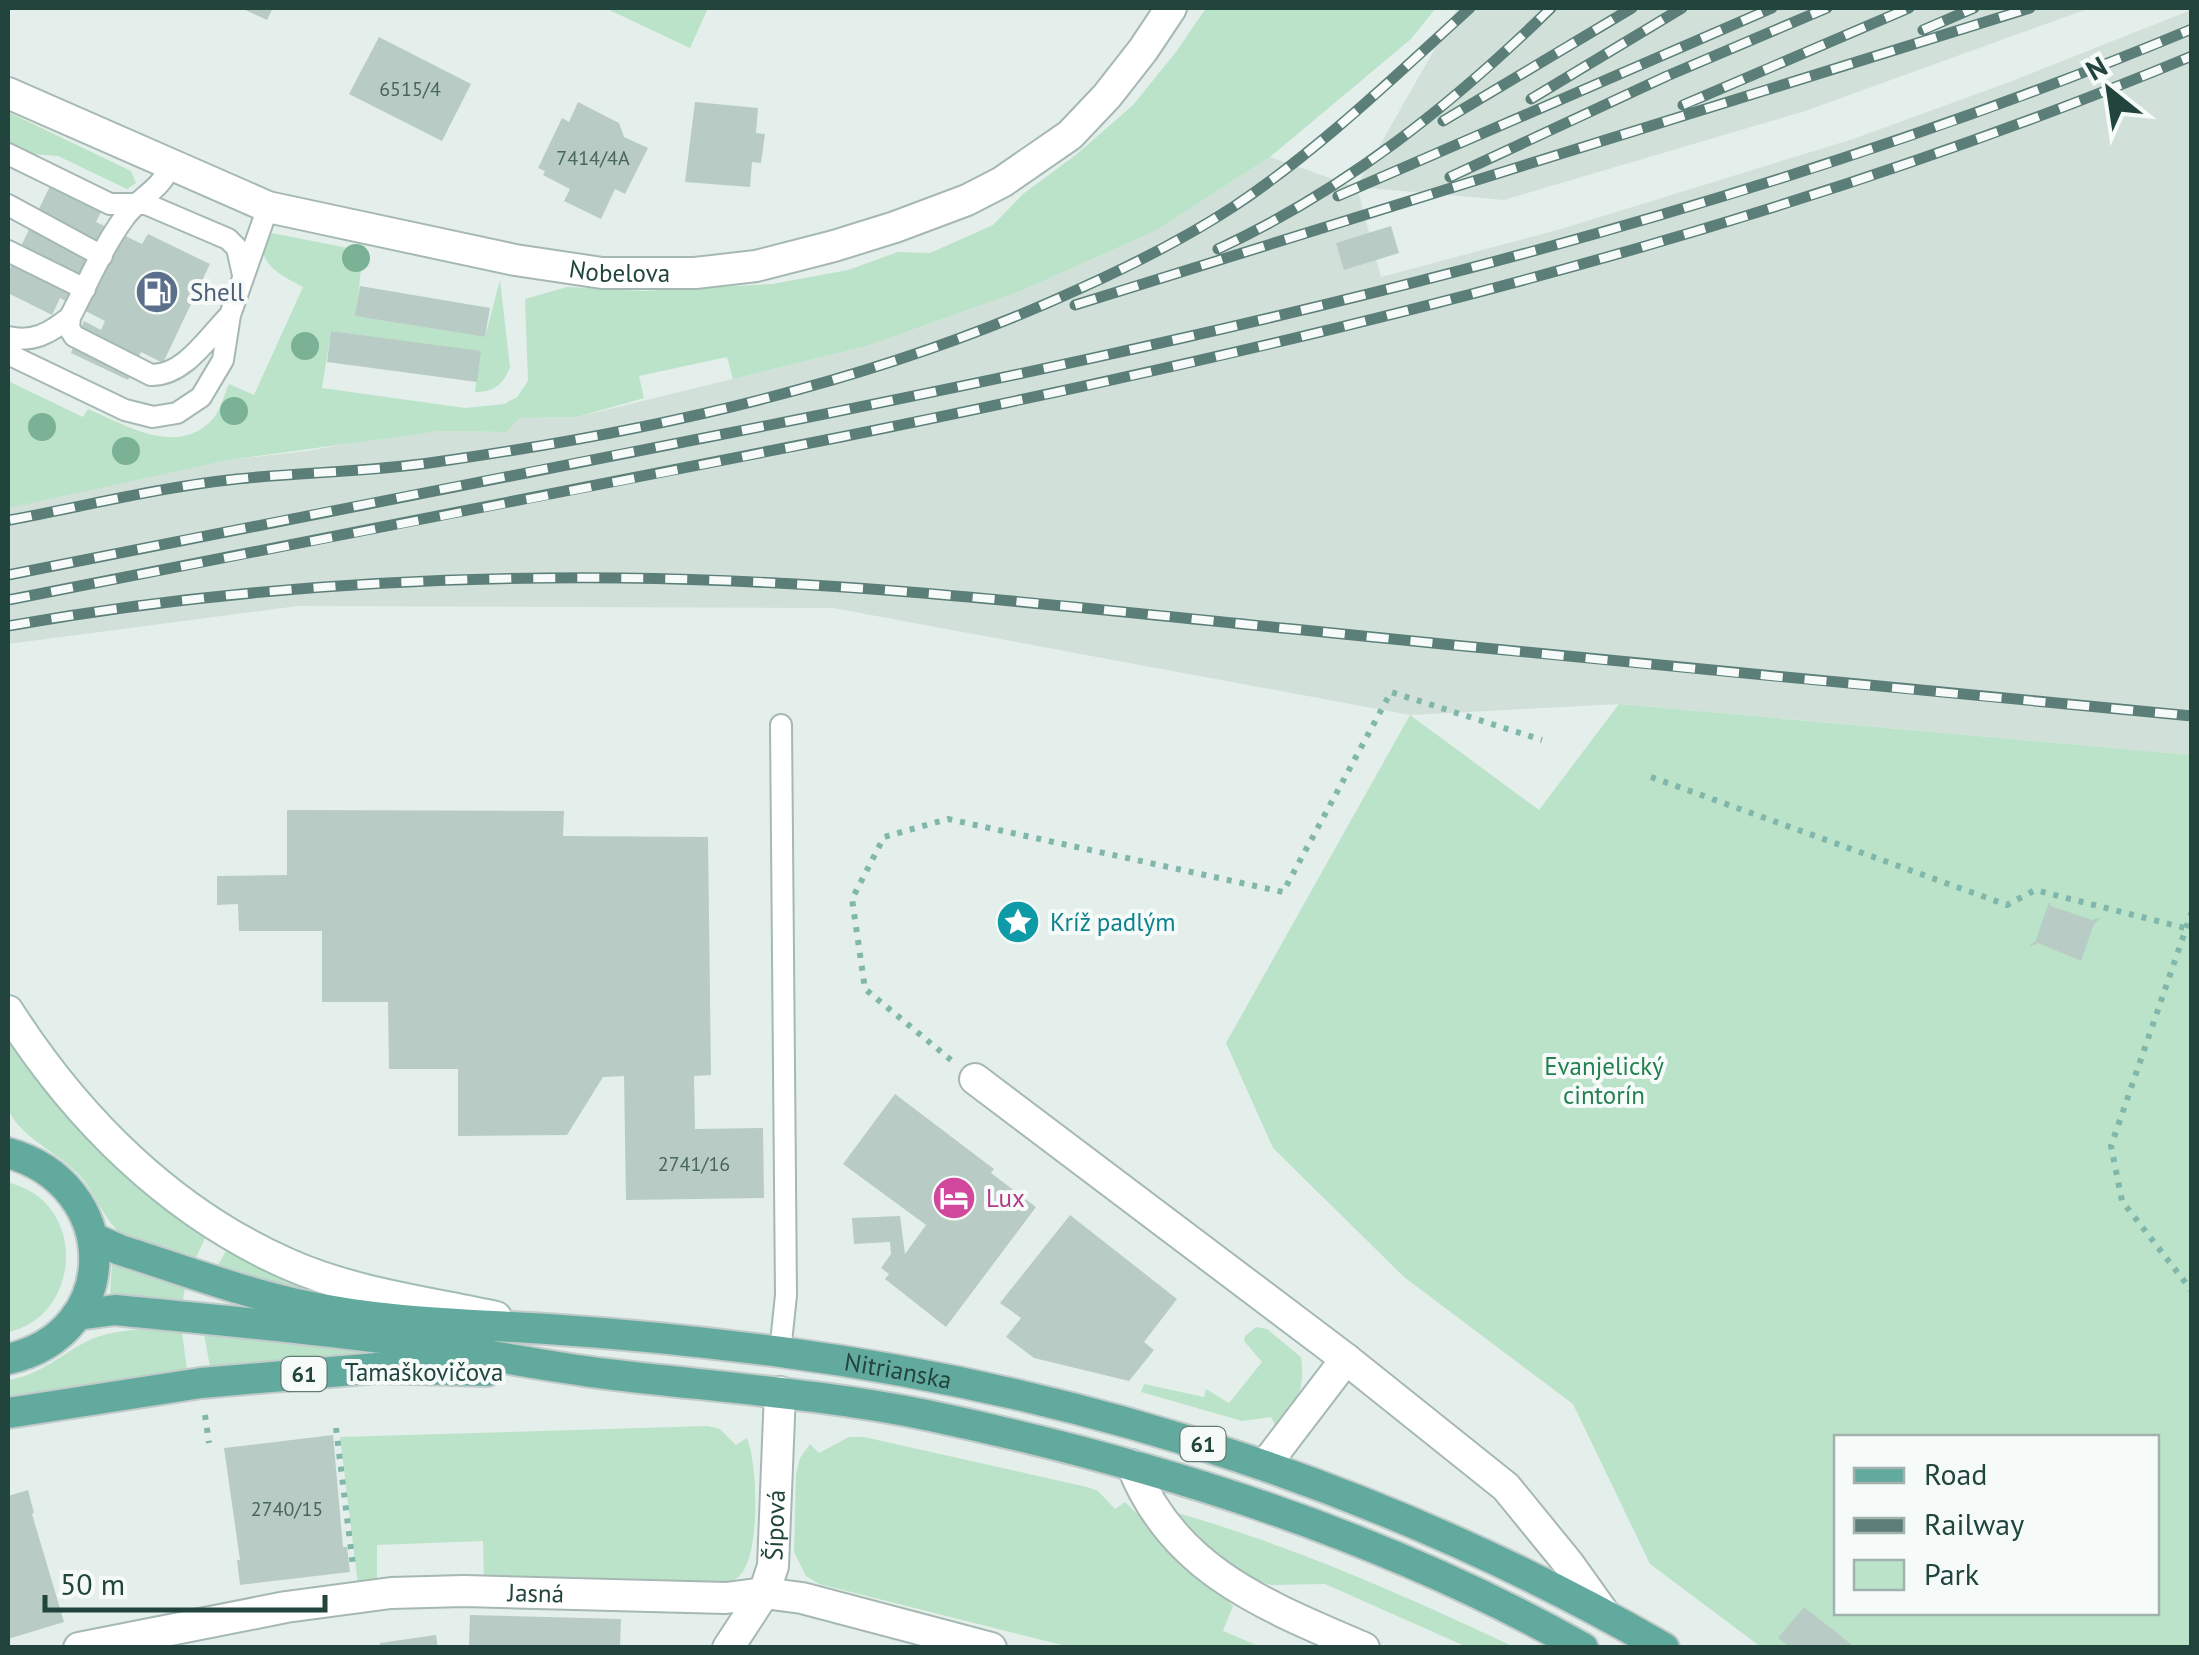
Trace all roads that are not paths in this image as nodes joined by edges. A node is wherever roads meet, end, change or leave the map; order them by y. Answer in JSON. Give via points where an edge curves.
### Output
{"nodes":[{"id":1,"x":1171,"y":8,"type":"edge"},
{"id":2,"x":8,"y":93,"type":"edge"},
{"id":3,"x":8,"y":154,"type":"edge"},
{"id":4,"x":171,"y":164,"type":"junction"},
{"id":5,"x":134,"y":205,"type":"junction"},
{"id":6,"x":8,"y":206,"type":"edge"},
{"id":7,"x":268,"y":207,"type":"junction"},
{"id":8,"x":8,"y":251,"type":"edge"},
{"id":9,"x":102,"y":256,"type":"junction"},
{"id":10,"x":243,"y":282,"type":"junction"},
{"id":11,"x":85,"y":289,"type":"junction"},
{"id":12,"x":230,"y":315,"type":"junction"},
{"id":13,"x":70,"y":318,"type":"junction"},
{"id":14,"x":8,"y":337,"type":"edge"},
{"id":15,"x":8,"y":354,"type":"edge"},
{"id":16,"x":781,"y":725,"type":"dead end"},
{"id":17,"x":8,"y":1011,"type":"edge"},
{"id":18,"x":975,"y":1079,"type":"road end"},
{"id":19,"x":8,"y":1152,"type":"edge"},
{"id":20,"x":93,"y":1238,"type":"junction"},
{"id":21,"x":77,"y":1315,"type":"junction"},
{"id":22,"x":553,"y":1330,"type":"junction"},
{"id":23,"x":780,"y":1352,"type":"junction"},
{"id":24,"x":1346,"y":1359,"type":"junction"},
{"id":25,"x":8,"y":1360,"type":"edge"},
{"id":26,"x":604,"y":1374,"type":"junction"},
{"id":27,"x":780,"y":1392,"type":"junction"},
{"id":28,"x":8,"y":1413,"type":"edge"},
{"id":29,"x":1266,"y":1464,"type":"junction"},
{"id":30,"x":1132,"y":1466,"type":"junction"},
{"id":31,"x":764,"y":1593,"type":"junction"},
{"id":32,"x":1603,"y":1612,"type":"junction"},
{"id":33,"x":79,"y":1648,"type":"edge"},
{"id":34,"x":728,"y":1648,"type":"edge"},
{"id":35,"x":991,"y":1648,"type":"edge"},
{"id":36,"x":1364,"y":1648,"type":"edge"},
{"id":37,"x":1583,"y":1648,"type":"edge"},
{"id":38,"x":1664,"y":1648,"type":"edge"}],
"edges":[{"from":1,"to":7,"type":"street","name":"Nobelova","via":[[1131,66],[1070,134],[1002,182],[894,227],[756,266],[602,272],[514,260]]},
{"from":2,"to":4,"type":"street","name":"Nobelova"},
{"from":3,"to":5,"type":"lane","via":[[110,204]]},
{"from":4,"to":5,"type":"lane","via":[[155,191]]},
{"from":4,"to":7,"type":"street","name":"Nobelova"},
{"from":5,"to":9,"type":"lane"},
{"from":5,"to":10,"type":"lane","via":[[146,204],[228,239],[242,261]]},
{"from":6,"to":9,"type":"lane"},
{"from":7,"to":10,"type":"lane"},
{"from":8,"to":11,"type":"lane"},
{"from":9,"to":11,"type":"lane"},
{"from":10,"to":12,"type":"lane"},
{"from":11,"to":13,"type":"lane"},
{"from":12,"to":13,"type":"lane","via":[[164,375],[74,336]]},
{"from":12,"to":15,"type":"lane","via":[[223,360],[201,397],[178,413],[153,417],[125,410]]},
{"from":13,"to":14,"type":"lane","via":[[34,339]]},
{"from":16,"to":23,"type":"lane","via":[[786,1295]]},
{"from":17,"to":22,"type":"street","via":[[82,1112],[148,1176],[224,1230],[342,1284]]},
{"from":18,"to":24,"type":"street"},
{"from":19,"to":20,"type":"main road","via":[[64,1182]]},
{"from":20,"to":21,"type":"main road","via":[[95,1264]]},
{"from":20,"to":22,"type":"main road","name":"Nitrianska","number":"61","via":[[305,1306],[399,1321]]},
{"from":21,"to":25,"type":"main road","via":[[56,1339]]},
{"from":21,"to":26,"type":"main road","name":"Nitrianska","number":"61","via":[[115,1310],[388,1339]]},
{"from":22,"to":23,"type":"main road","name":"Nitrianska","number":"61"},
{"from":23,"to":29,"type":"main road","name":"Nitrianska","number":"61","via":[[977,1384]]},
{"from":24,"to":29,"type":"street"},
{"from":24,"to":32,"type":"street","via":[[1506,1488]]},
{"from":26,"to":27,"type":"main road","name":"Nitrianska","number":"61"},
{"from":26,"to":28,"type":"main road","name":"Tamaškovičova","number":"61","via":[[377,1368],[201,1383]]},
{"from":27,"to":30,"type":"main road","name":"Nitrianska","number":"61","via":[[930,1416]]},
{"from":27,"to":31,"type":"street","name":"Šípová","via":[[773,1566]]},
{"from":29,"to":32,"type":"main road","name":"Nitrianska","number":"61","via":[[1455,1540]]},
{"from":30,"to":36,"type":"street","via":[[1156,1516],[1235,1588]]},
{"from":30,"to":37,"type":"main road","name":"Nitrianska","number":"61","via":[[1342,1535]]},
{"from":31,"to":33,"type":"street","name":"Jasná","via":[[392,1593]]},
{"from":31,"to":34,"type":"street","name":"Šípová"},
{"from":31,"to":35,"type":"street","name":"Jasná"},
{"from":32,"to":38,"type":"main road","name":"Nitrianska","number":"61"}]}
